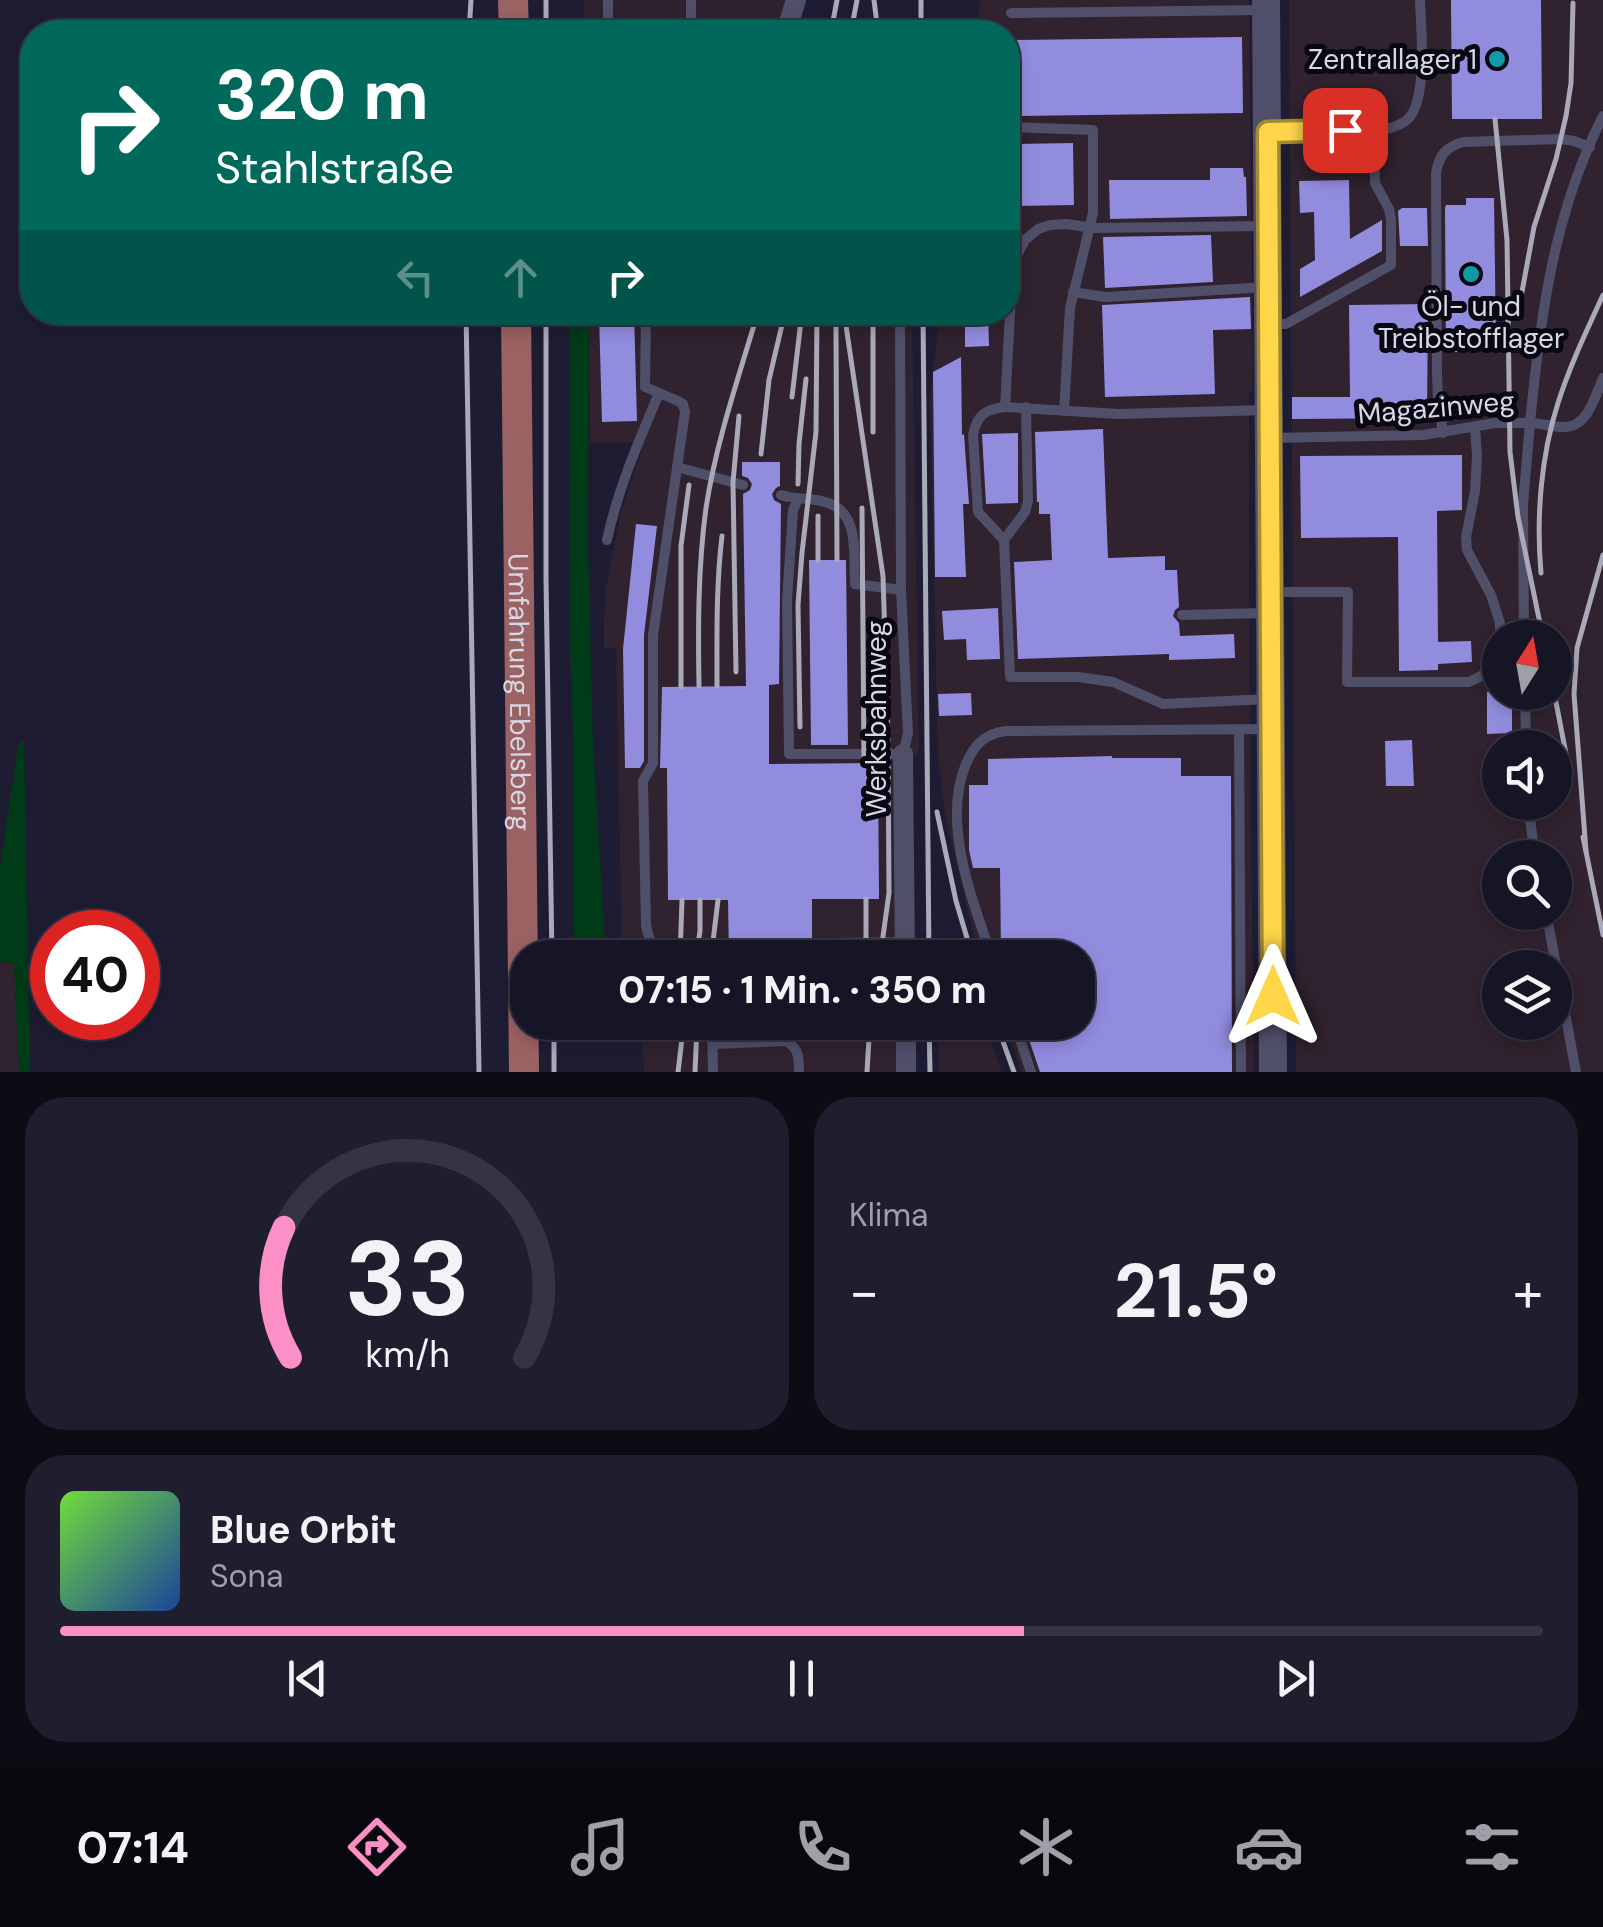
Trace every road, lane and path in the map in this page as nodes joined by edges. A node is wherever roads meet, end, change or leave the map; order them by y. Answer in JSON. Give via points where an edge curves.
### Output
{"nodes":[{"id":1,"x":1420,"y":0,"type":"edge"},
{"id":2,"x":1266,"y":5,"type":"edge"},
{"id":3,"x":1011,"y":13,"type":"dead end"},
{"id":4,"x":1603,"y":116,"type":"edge"},
{"id":5,"x":1020,"y":127,"type":"edge"},
{"id":6,"x":1374,"y":129,"type":"junction"},
{"id":7,"x":1268,"y":132,"type":"junction"},
{"id":8,"x":1590,"y":147,"type":"junction"},
{"id":9,"x":1268,"y":226,"type":"junction"},
{"id":10,"x":1092,"y":228,"type":"junction"},
{"id":11,"x":1020,"y":250,"type":"edge"},
{"id":12,"x":1268,"y":287,"type":"junction"},
{"id":13,"x":1073,"y":292,"type":"junction"},
{"id":14,"x":1269,"y":324,"type":"junction"},
{"id":15,"x":516,"y":325,"type":"edge"},
{"id":16,"x":646,"y":325,"type":"edge"},
{"id":17,"x":900,"y":325,"type":"edge"},
{"id":18,"x":1009,"y":325,"type":"edge"},
{"id":19,"x":1603,"y":378,"type":"edge"},
{"id":20,"x":659,"y":393,"type":"junction"},
{"id":21,"x":1005,"y":407,"type":"junction"},
{"id":22,"x":1026,"y":407,"type":"junction"},
{"id":23,"x":1269,"y":410,"type":"junction"},
{"id":24,"x":1064,"y":411,"type":"junction"},
{"id":25,"x":1530,"y":422,"type":"junction"},
{"id":26,"x":1475,"y":427,"type":"junction"},
{"id":27,"x":1443,"y":433,"type":"junction"},
{"id":28,"x":1270,"y":438,"type":"junction"},
{"id":29,"x":677,"y":468,"type":"junction"},
{"id":30,"x":742,"y":485,"type":"dead end"},
{"id":31,"x":780,"y":495,"type":"dead end"},
{"id":32,"x":798,"y":500,"type":"junction"},
{"id":33,"x":607,"y":540,"type":"dead end"},
{"id":34,"x":1004,"y":540,"type":"junction"},
{"id":35,"x":902,"y":590,"type":"junction"},
{"id":36,"x":1271,"y":602,"type":"junction"},
{"id":37,"x":1182,"y":615,"type":"dead end"},
{"id":38,"x":1499,"y":620,"type":"edge"},
{"id":39,"x":1524,"y":620,"type":"edge"},
{"id":40,"x":1482,"y":676,"type":"edge"},
{"id":41,"x":1271,"y":699,"type":"junction"},
{"id":42,"x":1239,"y":729,"type":"junction"},
{"id":43,"x":1272,"y":729,"type":"junction"},
{"id":44,"x":903,"y":754,"type":"junction"},
{"id":45,"x":1549,"y":930,"type":"edge"},
{"id":46,"x":649,"y":940,"type":"edge"},
{"id":47,"x":905,"y":940,"type":"edge"},
{"id":48,"x":986,"y":940,"type":"edge"},
{"id":49,"x":713,"y":1040,"type":"edge"},
{"id":50,"x":906,"y":1040,"type":"edge"},
{"id":51,"x":1020,"y":1040,"type":"edge"},
{"id":52,"x":713,"y":1044,"type":"junction"},
{"id":53,"x":524,"y":1072,"type":"edge"},
{"id":54,"x":713,"y":1072,"type":"edge"},
{"id":55,"x":799,"y":1072,"type":"edge"},
{"id":56,"x":906,"y":1072,"type":"edge"},
{"id":57,"x":1031,"y":1072,"type":"edge"},
{"id":58,"x":1241,"y":1072,"type":"edge"},
{"id":59,"x":1273,"y":1072,"type":"edge"},
{"id":60,"x":1576,"y":1072,"type":"edge"}],
"edges":[{"from":1,"to":6,"type":"lane","via":[[1421,95],[1401,124]]},
{"from":2,"to":3,"type":"lane"},
{"from":2,"to":7,"type":"street"},
{"from":4,"to":8,"type":"lane","name":"Magazinweg"},
{"from":5,"to":10,"type":"lane","via":[[1093,130]]},
{"from":6,"to":7,"type":"lane"},
{"from":6,"to":14,"type":"lane","via":[[1375,183],[1392,219],[1391,265],[1286,324]]},
{"from":7,"to":9,"type":"street"},
{"from":8,"to":25,"type":"lane","name":"Magazinweg","via":[[1554,251]]},
{"from":8,"to":27,"type":"lane","via":[[1560,139],[1463,142],[1438,161]]},
{"from":9,"to":10,"type":"lane"},
{"from":9,"to":12,"type":"street"},
{"from":10,"to":11,"type":"lane","via":[[1050,224]]},
{"from":10,"to":13,"type":"lane"},
{"from":12,"to":13,"type":"lane","via":[[1104,297]]},
{"from":12,"to":14,"type":"street"},
{"from":13,"to":24,"type":"lane"},
{"from":14,"to":23,"type":"street"},
{"from":15,"to":53,"type":"main road","name":"Umfahrung Ebelsberg"},
{"from":16,"to":20,"type":"lane","via":[[646,387]]},
{"from":17,"to":35,"type":"lane"},
{"from":18,"to":21,"type":"lane"},
{"from":19,"to":25,"type":"lane","via":[[1574,426]]},
{"from":20,"to":29,"type":"lane","via":[[683,404],[685,412]]},
{"from":20,"to":33,"type":"lane"},
{"from":21,"to":22,"type":"lane"},
{"from":21,"to":34,"type":"lane","via":[[982,414],[973,436],[978,512]]},
{"from":22,"to":24,"type":"lane"},
{"from":22,"to":34,"type":"lane","via":[[1028,501]]},
{"from":23,"to":24,"type":"lane"},
{"from":23,"to":28,"type":"street"},
{"from":25,"to":26,"type":"lane","name":"Magazinweg"},
{"from":25,"to":39,"type":"lane"},
{"from":26,"to":27,"type":"lane","name":"Magazinweg"},
{"from":26,"to":38,"type":"lane","via":[[1467,550]]},
{"from":27,"to":28,"type":"lane","name":"Magazinweg"},
{"from":28,"to":36,"type":"street"},
{"from":29,"to":30,"type":"lane"},
{"from":29,"to":46,"type":"lane","via":[[653,636],[652,763],[643,780]]},
{"from":31,"to":32,"type":"lane"},
{"from":32,"to":35,"type":"lane","name":"Werksbahnweg","via":[[846,512],[855,584]]},
{"from":32,"to":44,"type":"lane","via":[[787,600],[788,754]]},
{"from":34,"to":41,"type":"lane","via":[[1010,677],[1113,682],[1163,704]]},
{"from":35,"to":44,"type":"lane","name":"Werksbahnweg","via":[[908,734]]},
{"from":36,"to":37,"type":"lane"},
{"from":36,"to":40,"type":"lane","via":[[1348,592],[1347,682],[1468,682]]},
{"from":36,"to":41,"type":"street"},
{"from":41,"to":43,"type":"street"},
{"from":42,"to":43,"type":"lane"},
{"from":42,"to":48,"type":"lane","via":[[1006,732],[981,740],[963,772],[957,819],[962,862]]},
{"from":42,"to":58,"type":"lane"},
{"from":43,"to":59,"type":"street"},
{"from":44,"to":47,"type":"street","name":"Werksbahnweg"},
{"from":45,"to":60,"type":"lane"},
{"from":49,"to":52,"type":"lane"},
{"from":50,"to":56,"type":"street"},
{"from":51,"to":57,"type":"lane"},
{"from":52,"to":54,"type":"lane"},
{"from":52,"to":55,"type":"lane","via":[[786,1041],[799,1057]]}]}
